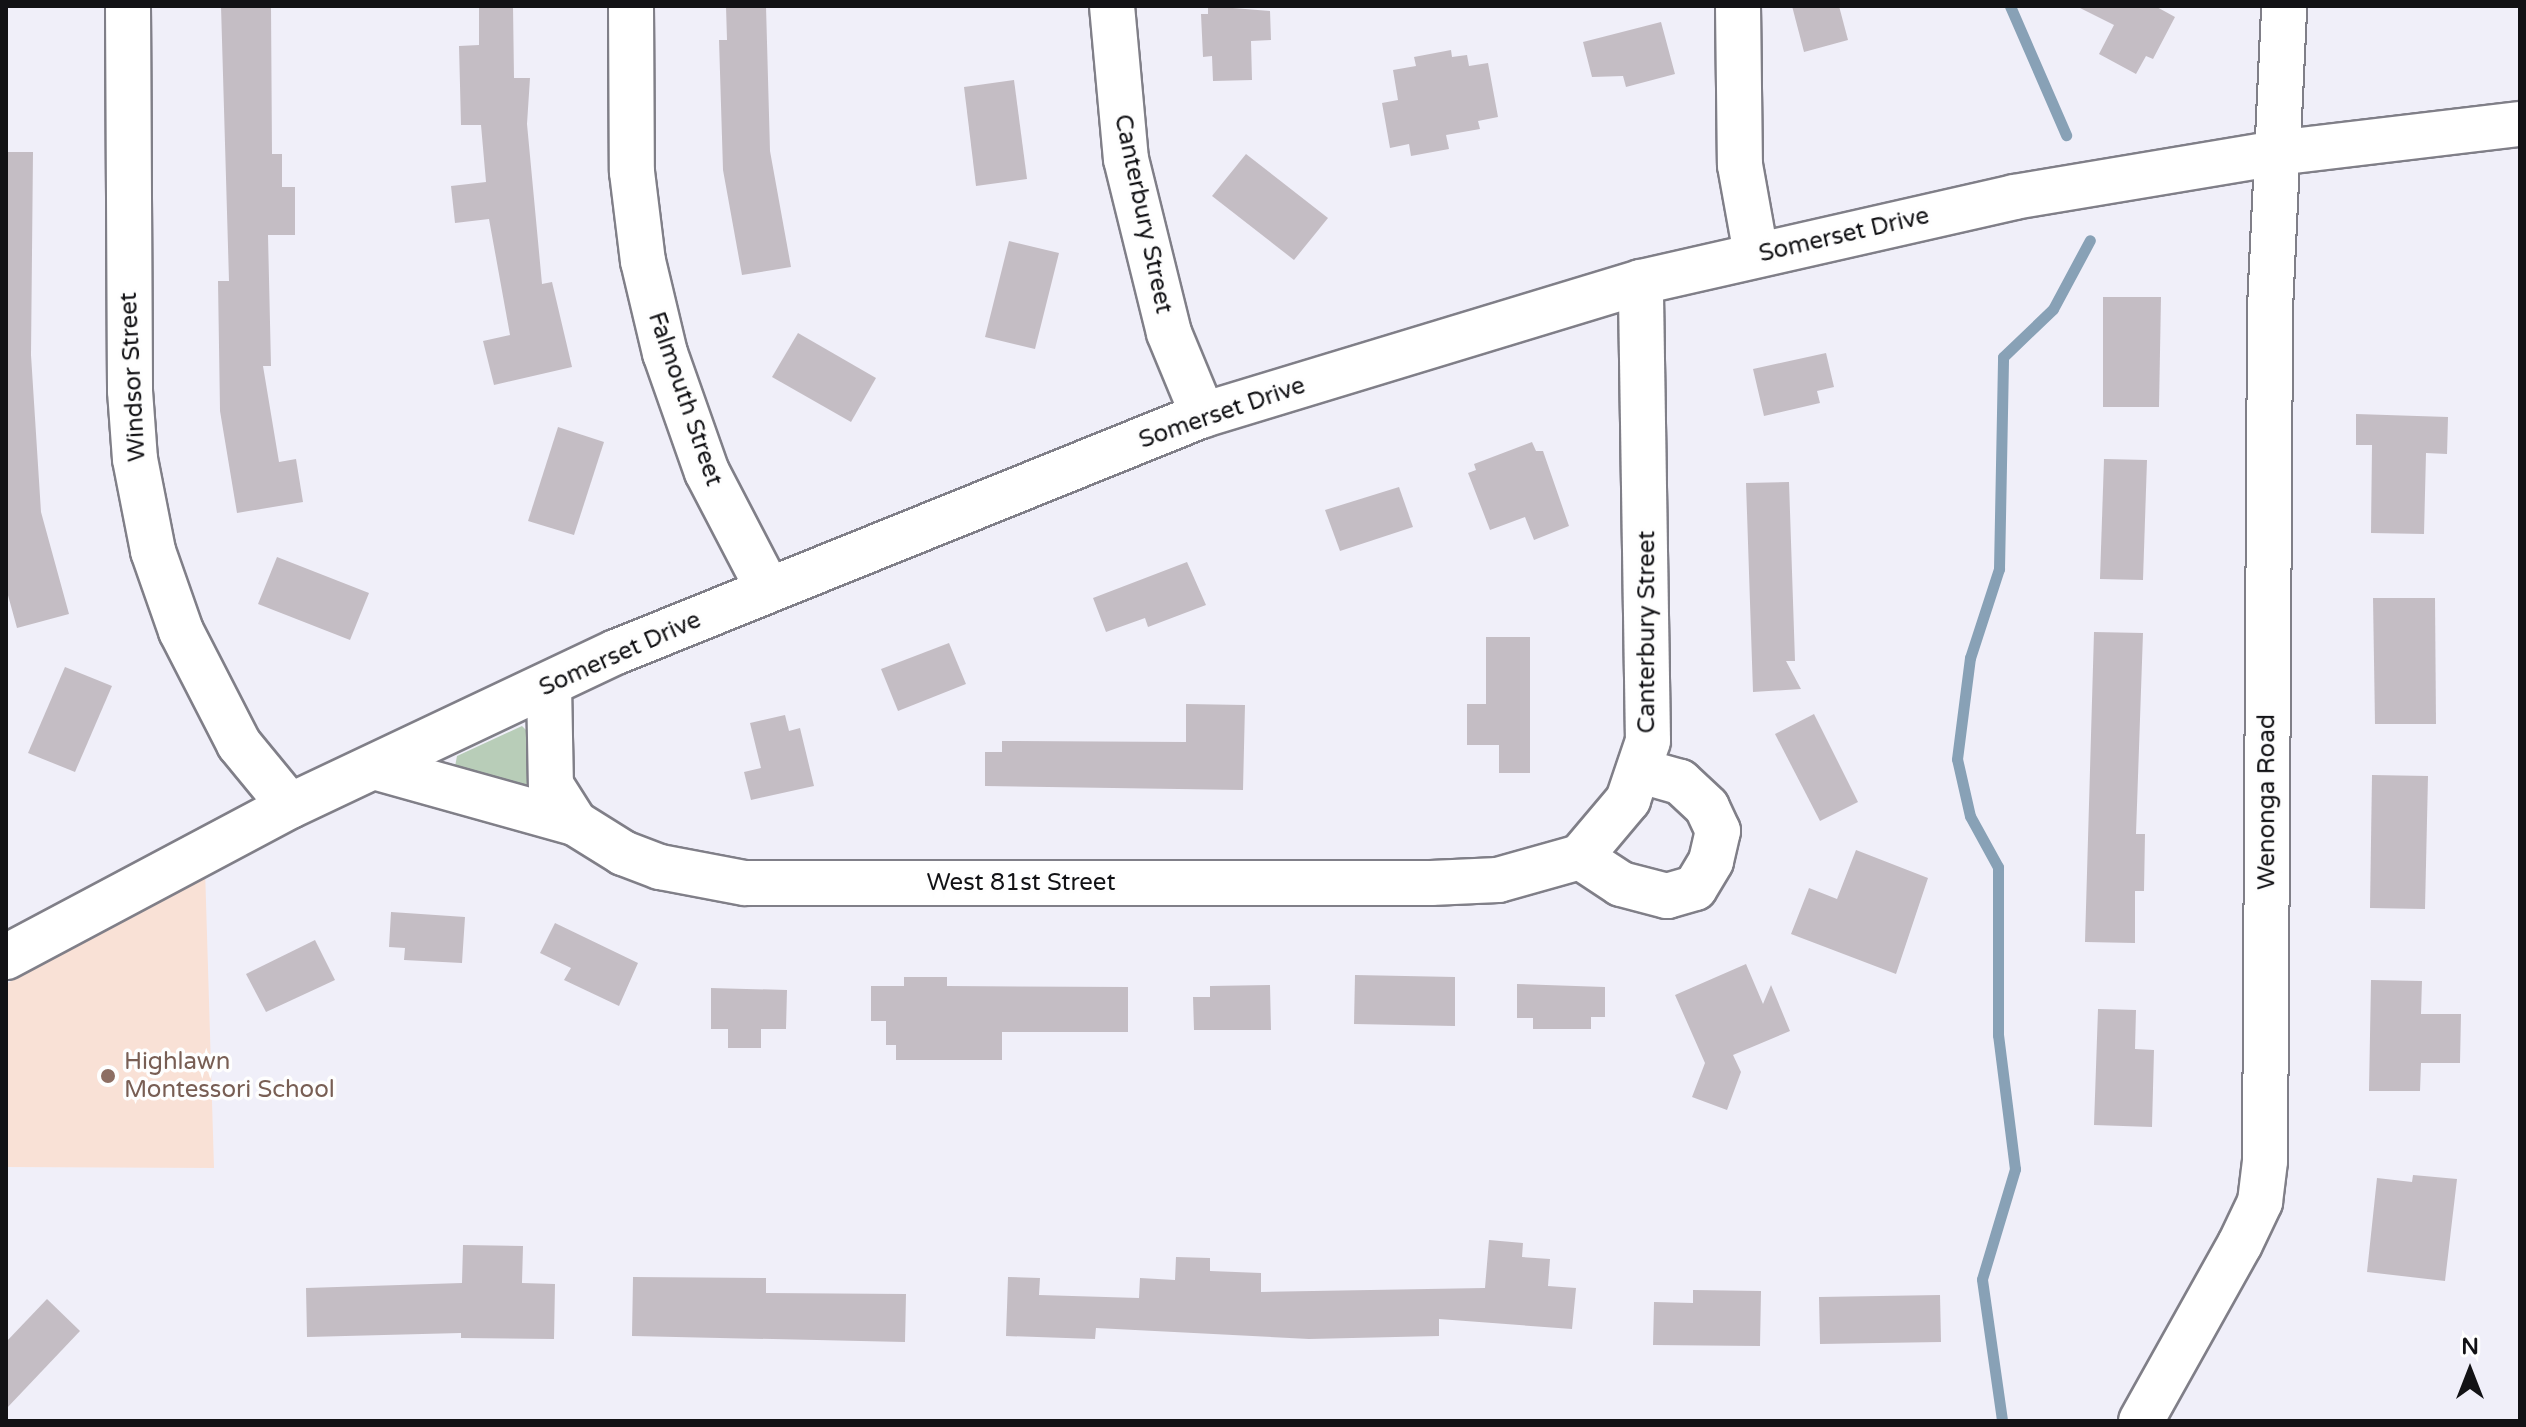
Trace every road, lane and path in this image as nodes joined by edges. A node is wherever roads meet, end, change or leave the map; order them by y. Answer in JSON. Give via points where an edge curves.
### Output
{"nodes":[{"id":1,"x":128,"y":6,"type":"edge"},
{"id":2,"x":631,"y":6,"type":"edge"},
{"id":3,"x":1112,"y":6,"type":"edge"},
{"id":4,"x":1738,"y":6,"type":"edge"},
{"id":5,"x":2284,"y":6,"type":"edge"},
{"id":6,"x":2520,"y":124,"type":"edge"},
{"id":7,"x":2276,"y":153,"type":"junction"},
{"id":8,"x":1756,"y":254,"type":"junction"},
{"id":9,"x":1641,"y":282,"type":"junction"},
{"id":10,"x":1203,"y":415,"type":"junction"},
{"id":11,"x":768,"y":589,"type":"junction"},
{"id":12,"x":549,"y":685,"type":"junction"},
{"id":13,"x":374,"y":767,"type":"junction"},
{"id":14,"x":1641,"y":771,"type":"junction"},
{"id":15,"x":290,"y":806,"type":"junction"},
{"id":16,"x":575,"y":823,"type":"junction"},
{"id":17,"x":1580,"y":857,"type":"junction"},
{"id":18,"x":6,"y":957,"type":"edge"},
{"id":19,"x":2141,"y":1421,"type":"edge"}],
"edges":[{"from":1,"to":15,"type":"street","name":"Windsor Street","via":[[130,391],[135,459],[153,551],[181,631],[239,744]]},
{"from":2,"to":11,"type":"street","name":"Falmouth Street","via":[[632,172],[643,261],[665,353],[707,472]]},
{"from":3,"to":10,"type":"street","name":"Canterbury Street","via":[[1126,159],[1151,272]]},
{"from":4,"to":8,"type":"street","via":[[1740,165]]},
{"from":5,"to":7,"type":"street","name":"Wenonga Road"},
{"from":6,"to":7,"type":"street","name":"Somerset Drive"},
{"from":7,"to":8,"type":"street","name":"Somerset Drive","via":[[2014,197]]},
{"from":7,"to":19,"type":"street","name":"Wenonga Road","via":[[2269,323],[2265,1161],[2260,1202],[2240,1244]]},
{"from":8,"to":9,"type":"street","name":"Somerset Drive"},
{"from":9,"to":10,"type":"street","name":"Somerset Drive"},
{"from":9,"to":14,"type":"street","name":"Canterbury Street","via":[[1649,704]]},
{"from":10,"to":11,"type":"street","name":"Somerset Drive"},
{"from":11,"to":12,"type":"street","name":"Somerset Drive"},
{"from":12,"to":13,"type":"street","name":"Somerset Drive"},
{"from":12,"to":16,"type":"street","name":"West 81st Street","via":[[551,785]]},
{"from":13,"to":15,"type":"street","name":"Somerset Drive"},
{"from":13,"to":16,"type":"street","name":"West 81st Street"},
{"from":14,"to":17,"type":"street","name":"Canterbury Street","via":[[1628,800]]},
{"from":14,"to":17,"type":"street","via":[[1680,782],[1707,807],[1718,831],[1711,861],[1695,888],[1667,896],[1636,888],[1600,873]]},
{"from":15,"to":18,"type":"street","name":"Somerset Drive"},
{"from":16,"to":17,"type":"street","name":"West 81st Street","via":[[623,853],[660,867],[745,883],[1479,881],[1540,871]]}]}
